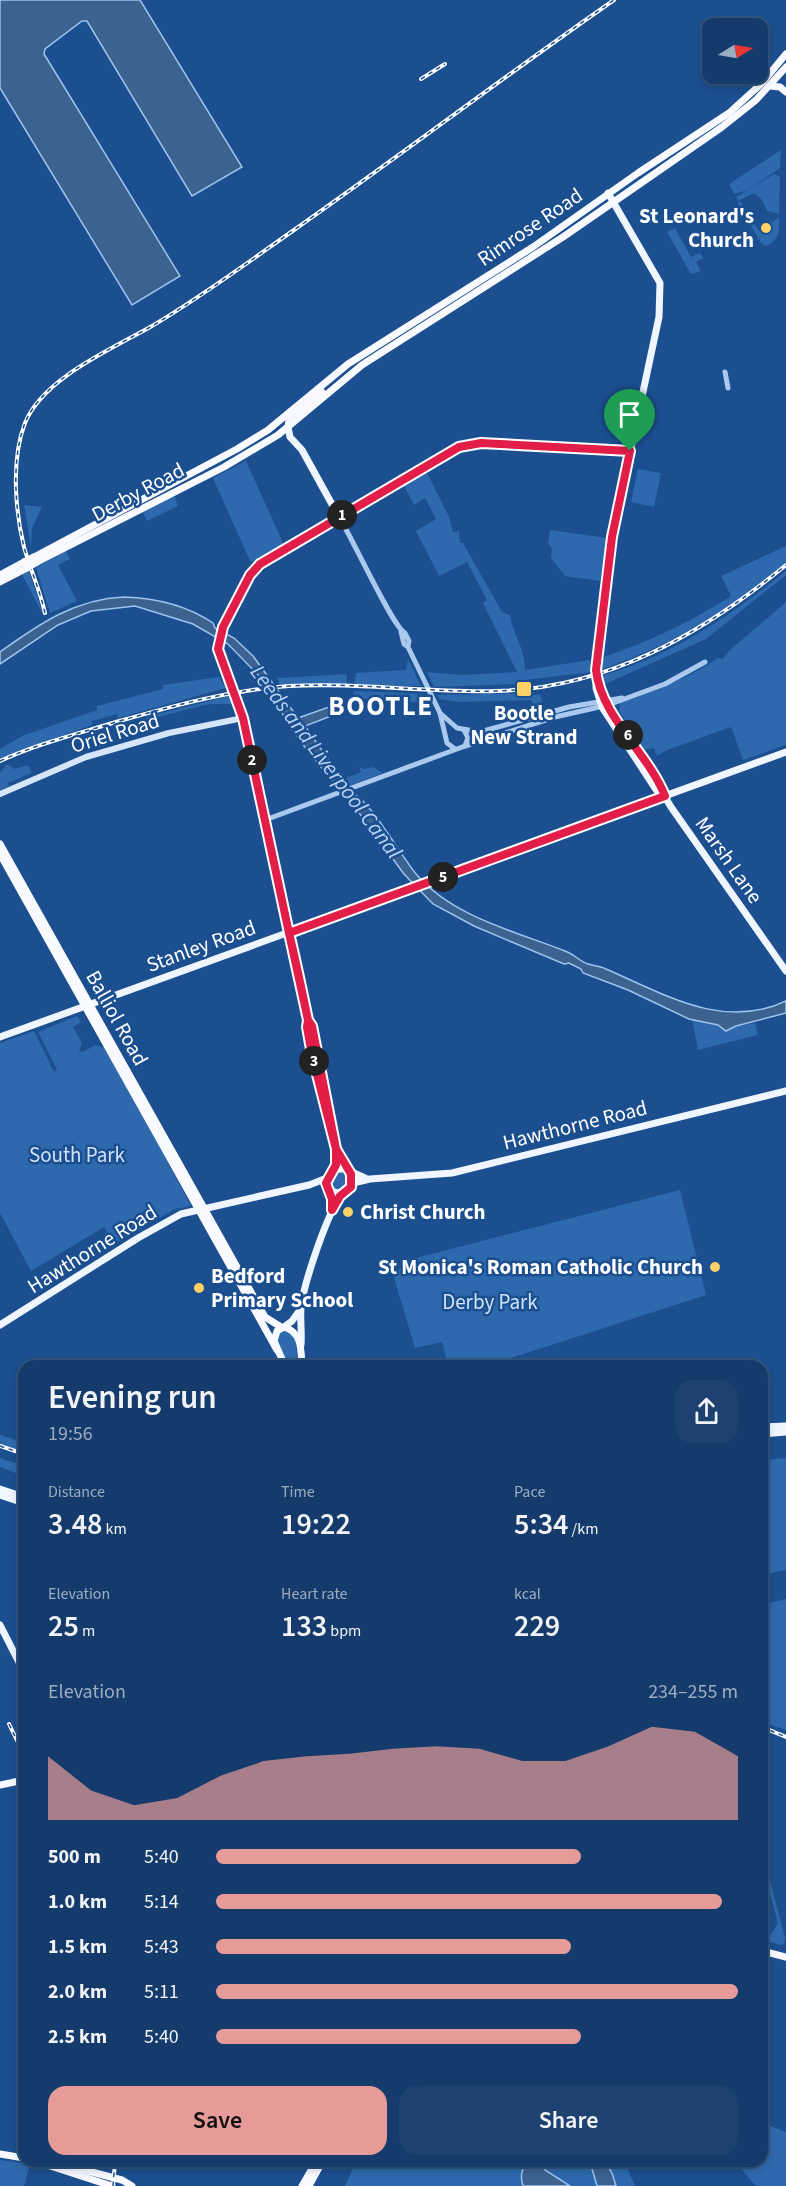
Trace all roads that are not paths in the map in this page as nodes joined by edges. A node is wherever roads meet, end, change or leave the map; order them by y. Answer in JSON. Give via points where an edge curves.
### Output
{"nodes":[{"id":1,"x":786,"y":54,"type":"edge"},
{"id":2,"x":786,"y":67,"type":"edge"},
{"id":3,"x":770,"y":86,"type":"junction"},
{"id":4,"x":785,"y":90,"type":"edge"},
{"id":5,"x":609,"y":193,"type":"junction"},
{"id":6,"x":614,"y":200,"type":"junction"},
{"id":7,"x":725,"y":372,"type":"dead end"},
{"id":8,"x":340,"y":382,"type":"junction"},
{"id":9,"x":728,"y":388,"type":"dead end"},
{"id":10,"x":288,"y":415,"type":"junction"},
{"id":11,"x":288,"y":427,"type":"junction"},
{"id":12,"x":278,"y":435,"type":"junction"},
{"id":13,"x":290,"y":437,"type":"junction"},
{"id":14,"x":297,"y":444,"type":"junction"},
{"id":15,"x":237,"y":449,"type":"junction"},
{"id":16,"x":630,"y":451,"type":"junction"},
{"id":17,"x":339,"y":517,"type":"junction"},
{"id":18,"x":35,"y":560,"type":"junction"},
{"id":19,"x":25,"y":565,"type":"junction"},
{"id":20,"x":0,"y":575,"type":"edge"},
{"id":21,"x":0,"y":582,"type":"edge"},
{"id":22,"x":705,"y":662,"type":"dead end"},
{"id":23,"x":604,"y":703,"type":"junction"},
{"id":24,"x":440,"y":713,"type":"junction"},
{"id":25,"x":243,"y":718,"type":"junction"},
{"id":26,"x":461,"y":729,"type":"junction"},
{"id":27,"x":447,"y":735,"type":"junction"},
{"id":28,"x":448,"y":744,"type":"junction"},
{"id":29,"x":465,"y":746,"type":"junction"},
{"id":30,"x":456,"y":749,"type":"junction"},
{"id":31,"x":786,"y":752,"type":"edge"},
{"id":32,"x":429,"y":758,"type":"junction"},
{"id":33,"x":0,"y":794,"type":"edge"},
{"id":34,"x":665,"y":796,"type":"junction"},
{"id":35,"x":265,"y":820,"type":"junction"},
{"id":36,"x":0,"y":844,"type":"edge"},
{"id":37,"x":0,"y":854,"type":"edge"},
{"id":38,"x":289,"y":933,"type":"junction"},
{"id":39,"x":786,"y":971,"type":"edge"},
{"id":40,"x":88,"y":1005,"type":"junction"},
{"id":41,"x":0,"y":1037,"type":"edge"},
{"id":42,"x":786,"y":1091,"type":"edge"},
{"id":43,"x":336,"y":1149,"type":"junction"},
{"id":44,"x":334,"y":1171,"type":"junction"},
{"id":45,"x":348,"y":1171,"type":"junction"},
{"id":46,"x":327,"y":1178,"type":"junction"},
{"id":47,"x":370,"y":1179,"type":"junction"},
{"id":48,"x":352,"y":1183,"type":"junction"},
{"id":49,"x":309,"y":1185,"type":"junction"},
{"id":50,"x":328,"y":1189,"type":"junction"},
{"id":51,"x":343,"y":1193,"type":"junction"},
{"id":52,"x":201,"y":1209,"type":"junction"},
{"id":53,"x":332,"y":1210,"type":"junction"},
{"id":54,"x":301,"y":1307,"type":"junction"},
{"id":55,"x":0,"y":1325,"type":"edge"},
{"id":56,"x":282,"y":1327,"type":"junction"},
{"id":57,"x":301,"y":1345,"type":"junction"},
{"id":58,"x":277,"y":1350,"type":"junction"},
{"id":59,"x":282,"y":1360,"type":"edge"},
{"id":60,"x":302,"y":1360,"type":"edge"},
{"id":61,"x":786,"y":1426,"type":"edge"},
{"id":62,"x":768,"y":1427,"type":"edge"},
{"id":63,"x":786,"y":1432,"type":"edge"},
{"id":64,"x":768,"y":1434,"type":"edge"},
{"id":65,"x":0,"y":1489,"type":"edge"},
{"id":66,"x":0,"y":1495,"type":"edge"},
{"id":67,"x":18,"y":1495,"type":"edge"},
{"id":68,"x":18,"y":1501,"type":"edge"},
{"id":69,"x":0,"y":1625,"type":"edge"},
{"id":70,"x":18,"y":1660,"type":"edge"},
{"id":71,"x":18,"y":1781,"type":"edge"},
{"id":72,"x":0,"y":1785,"type":"edge"},
{"id":73,"x":768,"y":1950,"type":"edge"},
{"id":74,"x":768,"y":1952,"type":"edge"},
{"id":75,"x":772,"y":1953,"type":"junction"},
{"id":76,"x":786,"y":1957,"type":"edge"},
{"id":77,"x":0,"y":2152,"type":"edge"},
{"id":78,"x":18,"y":2154,"type":"edge"},
{"id":79,"x":53,"y":2167,"type":"edge"},
{"id":80,"x":70,"y":2167,"type":"edge"},
{"id":81,"x":313,"y":2167,"type":"edge"},
{"id":82,"x":319,"y":2167,"type":"edge"},
{"id":83,"x":112,"y":2186,"type":"edge"},
{"id":84,"x":132,"y":2186,"type":"edge"},
{"id":85,"x":302,"y":2186,"type":"edge"},
{"id":86,"x":309,"y":2186,"type":"edge"}],
"edges":[{"from":1,"to":5,"type":"highway","name":"Rimrose Road","via":[[729,113]]},
{"from":2,"to":3,"type":"highway","name":"Rimrose Road"},
{"from":3,"to":4,"type":"highway"},
{"from":3,"to":6,"type":"highway","name":"Rimrose Road","via":[[722,127]]},
{"from":5,"to":6,"type":"main road","name":"Marsh Lane"},
{"from":5,"to":10,"type":"highway","name":"Rimrose Road","via":[[533,247],[348,364]]},
{"from":6,"to":8,"type":"highway","name":"Rimrose Road"},
{"from":6,"to":16,"type":"main road","name":"Marsh Lane","via":[[662,292]]},
{"from":7,"to":9,"type":"street"},
{"from":8,"to":10,"type":"highway"},
{"from":8,"to":11,"type":"highway","name":"Rimrose Road"},
{"from":10,"to":11,"type":"main road"},
{"from":10,"to":15,"type":"highway","name":"Derby Road"},
{"from":11,"to":12,"type":"highway","name":"Derby Road"},
{"from":11,"to":13,"type":"main road"},
{"from":11,"to":14,"type":"main road"},
{"from":11,"to":15,"type":"highway"},
{"from":12,"to":13,"type":"main road"},
{"from":12,"to":18,"type":"highway","name":"Derby Road","via":[[224,467]]},
{"from":13,"to":14,"type":"main road"},
{"from":14,"to":17,"type":"main road"},
{"from":15,"to":18,"type":"highway","name":"Derby Road"},
{"from":16,"to":17,"type":"street","via":[[465,444]]},
{"from":16,"to":23,"type":"main road","name":"Marsh Lane","via":[[600,614],[597,685]]},
{"from":17,"to":24,"type":"street","via":[[409,641]]},
{"from":17,"to":25,"type":"main road","via":[[252,572],[220,634],[218,649]]},
{"from":18,"to":19,"type":"highway","name":"Derby Road","bridge":true},
{"from":19,"to":20,"type":"highway","name":"Derby Road"},
{"from":19,"to":21,"type":"highway","name":"Derby Road"},
{"from":22,"to":23,"type":"street","via":[[665,684]]},
{"from":23,"to":26,"type":"street","via":[[542,714],[485,732]]},
{"from":23,"to":29,"type":"street"},
{"from":23,"to":34,"type":"main road","name":"Marsh Lane"},
{"from":24,"to":26,"type":"street"},
{"from":24,"to":27,"type":"street"},
{"from":25,"to":33,"type":"main road","name":"Oriel Road","via":[[86,757]]},
{"from":25,"to":35,"type":"main road"},
{"from":26,"to":27,"type":"street","via":[[450,730]]},
{"from":26,"to":29,"type":"street","via":[[468,738]]},
{"from":27,"to":28,"type":"street"},
{"from":28,"to":30,"type":"street"},
{"from":28,"to":32,"type":"street"},
{"from":29,"to":30,"type":"street"},
{"from":30,"to":32,"type":"street"},
{"from":31,"to":34,"type":"main road","name":"Stanley Road"},
{"from":32,"to":35,"type":"street"},
{"from":34,"to":38,"type":"main road","name":"Stanley Road"},
{"from":34,"to":39,"type":"main road","name":"Marsh Lane"},
{"from":35,"to":38,"type":"main road"},
{"from":36,"to":40,"type":"highway","name":"Balliol Road"},
{"from":37,"to":40,"type":"highway","name":"Balliol Road"},
{"from":38,"to":40,"type":"main road","name":"Stanley Road"},
{"from":38,"to":43,"type":"main road"},
{"from":40,"to":41,"type":"main road","name":"Stanley Road"},
{"from":40,"to":52,"type":"highway","name":"Balliol Road"},
{"from":42,"to":47,"type":"main road","name":"Hawthorne Road","via":[[452,1173]]},
{"from":43,"to":44,"type":"main road"},
{"from":43,"to":45,"type":"main road"},
{"from":44,"to":45,"type":"main road"},
{"from":44,"to":46,"type":"main road"},
{"from":45,"to":47,"type":"main road","name":"Hawthorne Road"},
{"from":45,"to":48,"type":"main road"},
{"from":46,"to":49,"type":"main road","name":"Hawthorne Road"},
{"from":46,"to":50,"type":"main road"},
{"from":47,"to":48,"type":"main road","name":"Hawthorne Road"},
{"from":48,"to":51,"type":"main road"},
{"from":49,"to":50,"type":"main road","name":"Hawthorne Road"},
{"from":49,"to":52,"type":"main road","name":"Hawthorne Road"},
{"from":50,"to":51,"type":"main road"},
{"from":50,"to":53,"type":"main road"},
{"from":51,"to":53,"type":"main road"},
{"from":52,"to":55,"type":"main road","name":"Hawthorne Road","via":[[167,1221]]},
{"from":52,"to":56,"type":"highway","via":[[265,1317]]},
{"from":52,"to":58,"type":"highway"},
{"from":53,"to":54,"type":"main road"},
{"from":54,"to":56,"type":"main road","via":[[297,1316]]},
{"from":54,"to":57,"type":"main road"},
{"from":56,"to":57,"type":"highway","via":[[293,1330]]},
{"from":56,"to":58,"type":"highway","via":[[275,1336]]},
{"from":57,"to":60,"type":"highway"},
{"from":58,"to":59,"type":"highway"},
{"from":61,"to":62,"type":"main road"},
{"from":63,"to":64,"type":"main road"},
{"from":65,"to":67,"type":"main road"},
{"from":66,"to":68,"type":"main road"},
{"from":69,"to":70,"type":"main road"},
{"from":71,"to":72,"type":"highway"},
{"from":73,"to":75,"type":"highway"},
{"from":74,"to":75,"type":"highway"},
{"from":75,"to":76,"type":"highway"},
{"from":77,"to":78,"type":"highway"},
{"from":79,"to":83,"type":"highway"},
{"from":80,"to":84,"type":"highway"},
{"from":81,"to":85,"type":"highway"},
{"from":82,"to":86,"type":"highway"}]}
